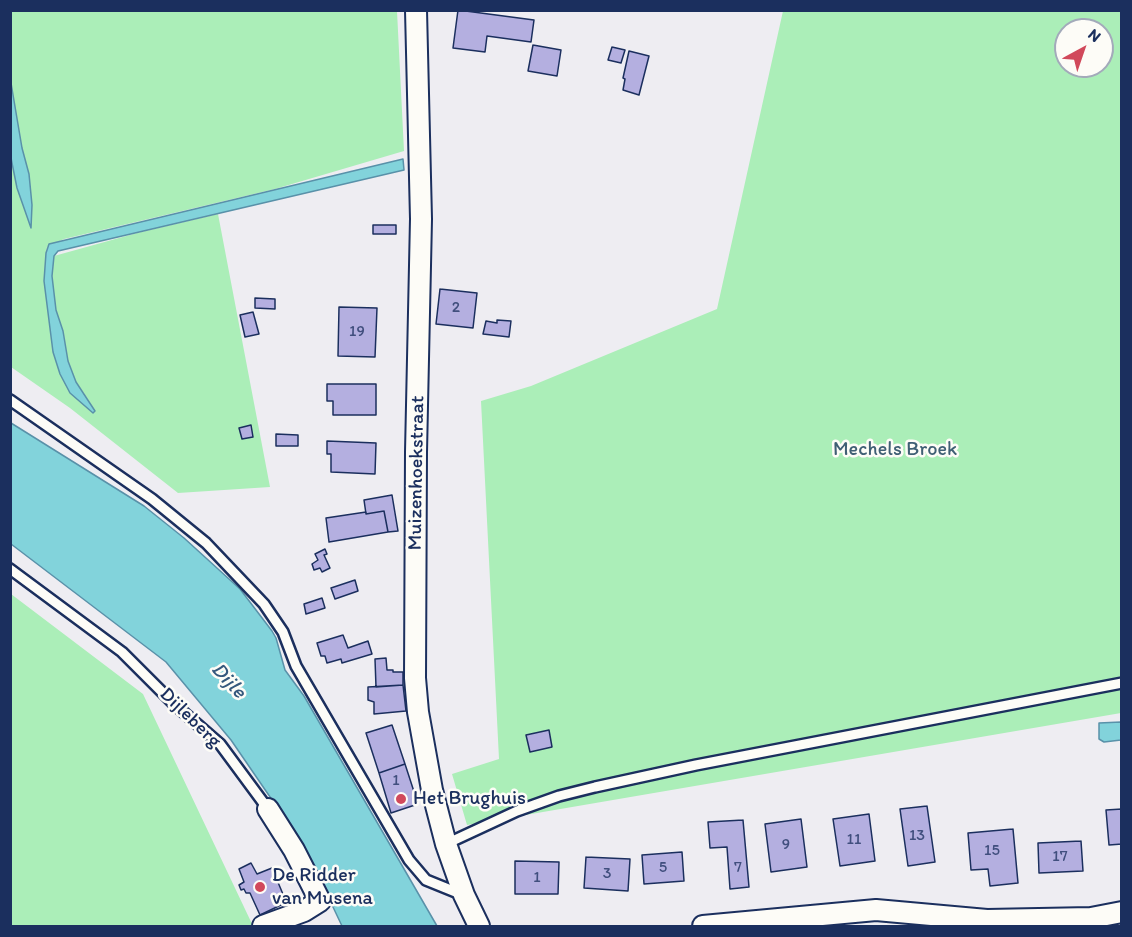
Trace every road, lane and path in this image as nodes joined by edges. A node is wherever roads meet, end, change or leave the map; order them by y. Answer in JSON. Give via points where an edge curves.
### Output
{"nodes":[{"id":1,"x":416,"y":10,"type":"edge"},
{"id":2,"x":10,"y":400,"type":"edge"},
{"id":3,"x":10,"y":569,"type":"edge"},
{"id":4,"x":1122,"y":683,"type":"edge"},
{"id":5,"x":268,"y":808,"type":"joint"},
{"id":6,"x":446,"y":844,"type":"junction"},
{"id":7,"x":464,"y":895,"type":"junction"},
{"id":8,"x":1122,"y":912,"type":"edge"},
{"id":9,"x":263,"y":927,"type":"edge"},
{"id":10,"x":479,"y":927,"type":"edge"},
{"id":11,"x":703,"y":927,"type":"edge"}],
"edges":[{"from":1,"to":6,"type":"street","name":"Muizenhoekstraat","via":[[422,219],[415,678],[430,778]]},
{"from":2,"to":7,"type":"lane","via":[[206,543],[264,604],[408,860],[426,880]]},
{"from":3,"to":5,"type":"lane","name":"Dijleberg","via":[[122,652],[220,744]]},
{"from":4,"to":6,"type":"lane","via":[[595,787],[517,811]]},
{"from":5,"to":9,"type":"street","name":"Dijleberg","via":[[320,901]]},
{"from":6,"to":7,"type":"street","name":"Muizenhoekstraat"},
{"from":7,"to":10,"type":"street","name":"Muizenhoekstraat"},
{"from":8,"to":11,"type":"street","via":[[1090,918],[987,920],[876,910]]}]}
